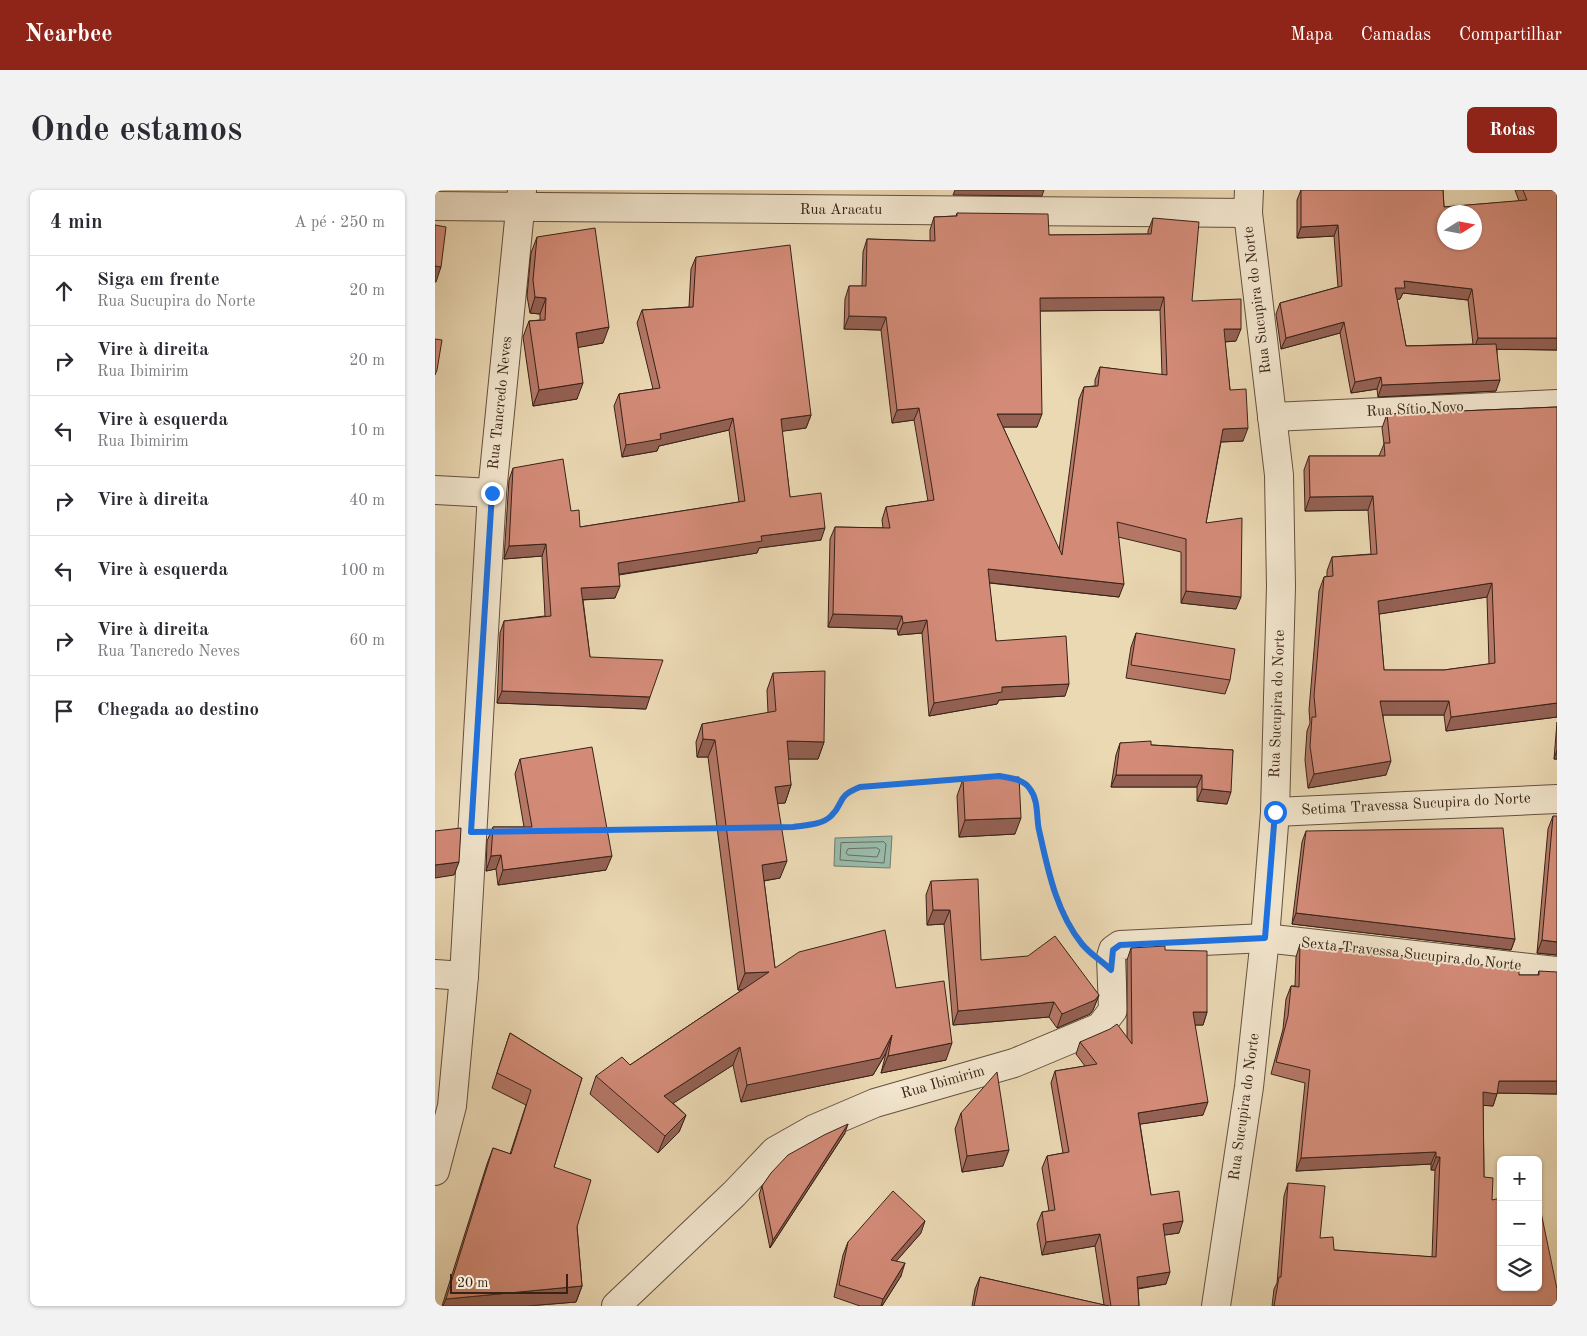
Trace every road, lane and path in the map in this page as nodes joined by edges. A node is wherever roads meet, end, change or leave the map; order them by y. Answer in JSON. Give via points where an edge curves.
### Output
{"nodes":[{"id":1,"x":521,"y":199,"type":"edge"},
{"id":2,"x":1248,"y":201,"type":"edge"},
{"id":3,"x":435,"y":206,"type":"edge"},
{"id":4,"x":1557,"y":404,"type":"edge"},
{"id":5,"x":1272,"y":417,"type":"junction"},
{"id":6,"x":435,"y":490,"type":"edge"},
{"id":7,"x":492,"y":493,"type":"junction"},
{"id":8,"x":1557,"y":798,"type":"edge"},
{"id":9,"x":1275,"y":812,"type":"junction"},
{"id":10,"x":725,"y":828,"type":"edge"},
{"id":11,"x":773,"y":828,"type":"edge"},
{"id":12,"x":598,"y":830,"type":"edge"},
{"id":13,"x":1265,"y":938,"type":"junction"},
{"id":14,"x":1111,"y":970,"type":"junction"},
{"id":15,"x":1557,"y":971,"type":"edge"},
{"id":16,"x":435,"y":974,"type":"edge"},
{"id":17,"x":463,"y":976,"type":"junction"},
{"id":18,"x":435,"y":1171,"type":"edge"},
{"id":19,"x":616,"y":1306,"type":"edge"},
{"id":20,"x":1215,"y":1306,"type":"edge"}],
"edges":[{"from":1,"to":2,"type":"street","name":"Rua Aracatu"},
{"from":1,"to":3,"type":"street","name":"Rua Aracatu"},
{"from":1,"to":7,"type":"street","name":"Rua Tancredo Neves"},
{"from":2,"to":5,"type":"street","name":"Rua Sucupira do Norte"},
{"from":4,"to":5,"type":"street","name":"Rua Sítio Novo"},
{"from":5,"to":9,"type":"street","name":"Rua Sucupira do Norte","via":[[1279,475],[1281,586]]},
{"from":6,"to":7,"type":"street"},
{"from":7,"to":17,"type":"street","name":"Rua Tancredo Neves"},
{"from":8,"to":9,"type":"street","name":"Setima Travessa Sucupira do Norte"},
{"from":9,"to":13,"type":"street","name":"Rua Sucupira do Norte"},
{"from":10,"to":12,"type":"path"},
{"from":11,"to":14,"type":"path","via":[[820,822],[831,816],[847,792],[860,787],[999,776],[1019,780],[1030,788],[1037,806],[1038,826],[1052,888],[1067,921],[1082,945]]},
{"from":13,"to":14,"type":"street","name":"Rua Ibimirim","via":[[1120,945],[1113,950]]},
{"from":13,"to":15,"type":"street","name":"Sexta Travessa Sucupira do Norte"},
{"from":13,"to":20,"type":"street","name":"Rua Sucupira do Norte","via":[[1249,1087]]},
{"from":14,"to":19,"type":"street","name":"Rua Ibimirim","via":[[1113,1010],[1100,1027],[1014,1063],[875,1103],[814,1129],[775,1151]]},
{"from":16,"to":17,"type":"street"},
{"from":17,"to":18,"type":"street","name":"Rua Tancredo Neves","via":[[452,1106]]}]}
